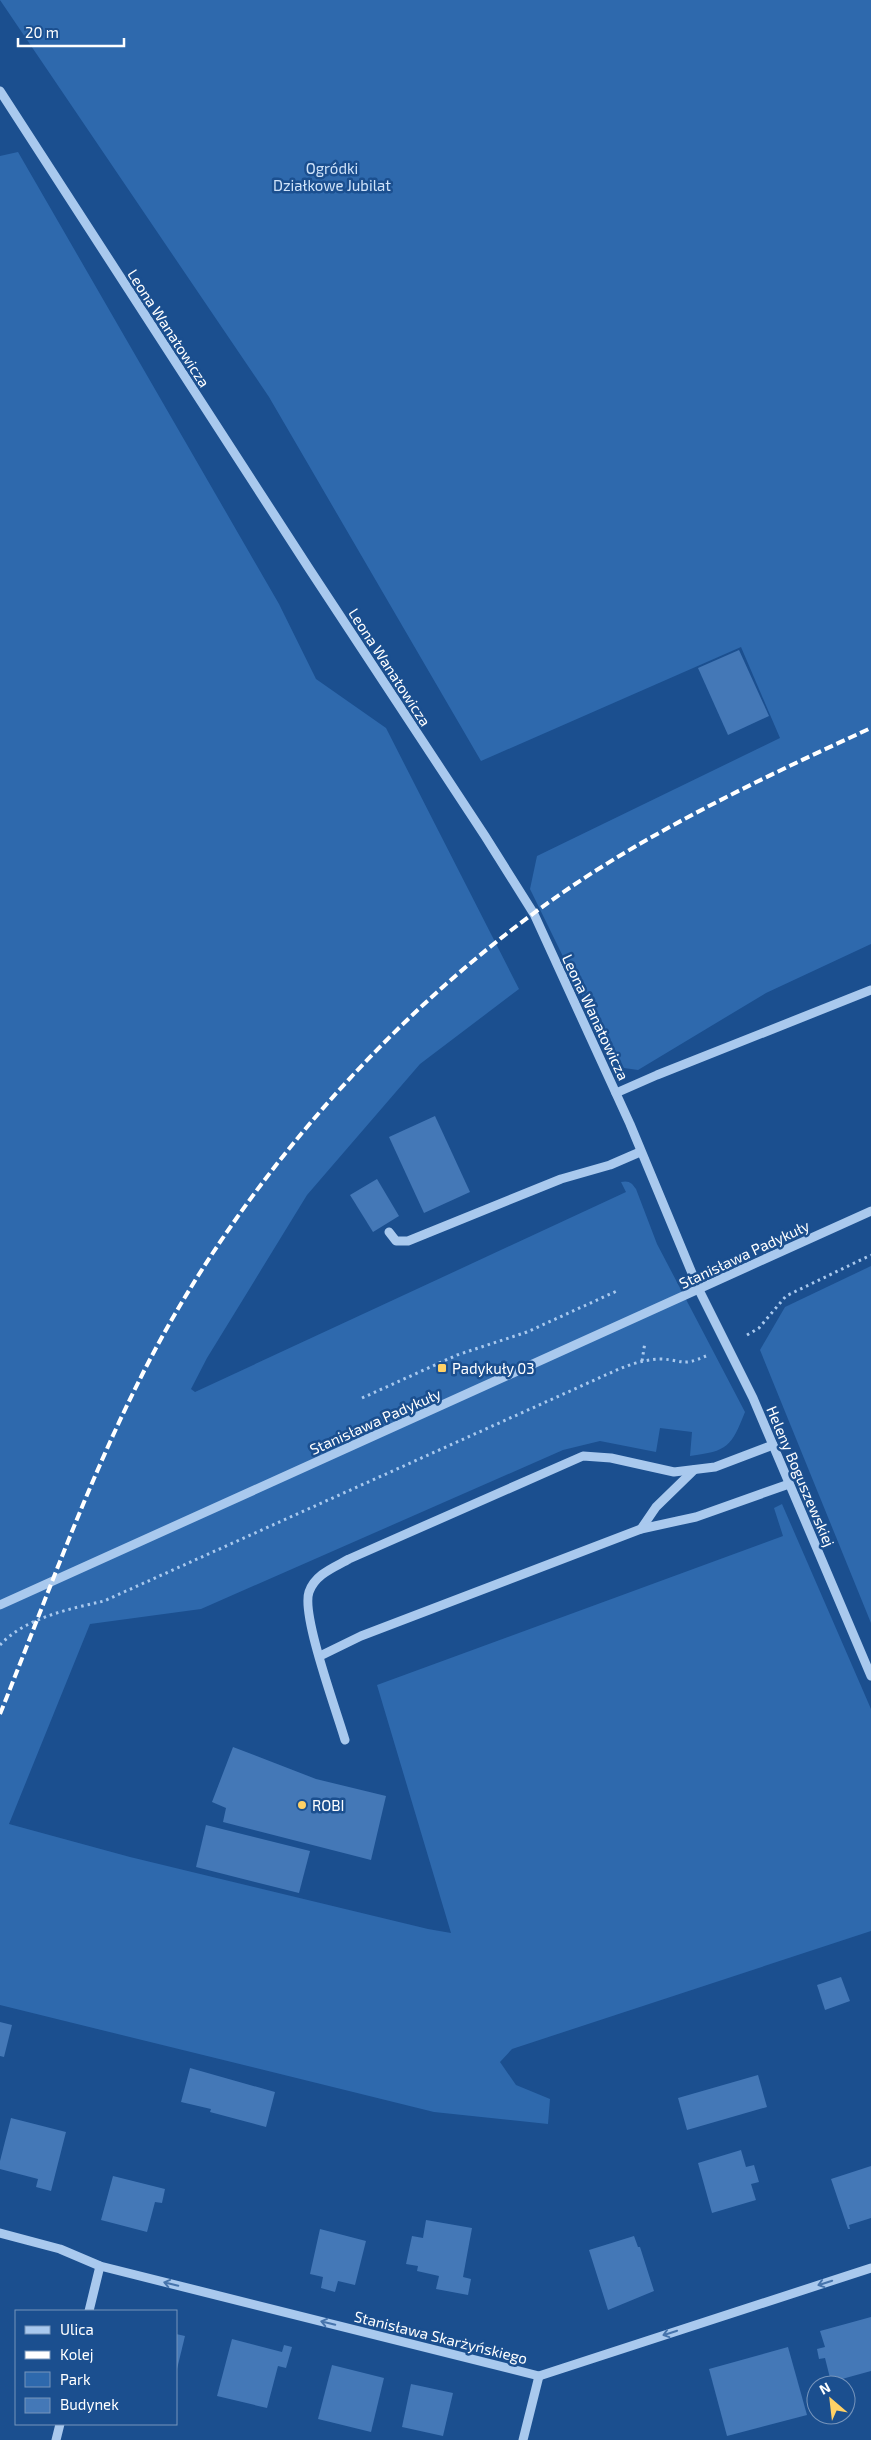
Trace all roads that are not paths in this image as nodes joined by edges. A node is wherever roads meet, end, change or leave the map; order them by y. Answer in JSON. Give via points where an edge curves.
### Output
{"nodes":[{"id":1,"x":0,"y":91,"type":"edge"},
{"id":2,"x":871,"y":990,"type":"edge"},
{"id":3,"x":616,"y":1093,"type":"junction"},
{"id":4,"x":640,"y":1152,"type":"junction"},
{"id":5,"x":871,"y":1211,"type":"edge"},
{"id":6,"x":389,"y":1232,"type":"dead end"},
{"id":7,"x":699,"y":1290,"type":"junction"},
{"id":8,"x":773,"y":1446,"type":"junction"},
{"id":9,"x":695,"y":1470,"type":"junction"},
{"id":10,"x":789,"y":1484,"type":"junction"},
{"id":11,"x":641,"y":1529,"type":"junction"},
{"id":12,"x":0,"y":1605,"type":"edge"},
{"id":13,"x":320,"y":1656,"type":"junction"},
{"id":14,"x":871,"y":1676,"type":"edge"},
{"id":15,"x":345,"y":1740,"type":"dead end"},
{"id":16,"x":0,"y":2233,"type":"edge"},
{"id":17,"x":100,"y":2266,"type":"junction"},
{"id":18,"x":871,"y":2268,"type":"edge"},
{"id":19,"x":89,"y":2310,"type":"edge"},
{"id":20,"x":539,"y":2376,"type":"junction"},
{"id":21,"x":60,"y":2425,"type":"edge"},
{"id":22,"x":56,"y":2440,"type":"edge"},
{"id":23,"x":523,"y":2440,"type":"edge"}],
"edges":[{"from":1,"to":3,"type":"street","name":"Leona Wanatowicza","via":[[534,914]]},
{"from":2,"to":3,"type":"street"},
{"from":3,"to":4,"type":"street","name":"Leona Wanatowicza"},
{"from":4,"to":6,"type":"street","via":[[610,1165],[561,1179],[408,1241],[396,1241]]},
{"from":4,"to":7,"type":"street","name":"Leona Wanatowicza"},
{"from":5,"to":7,"type":"street","name":"Stanisława Padykuły"},
{"from":7,"to":8,"type":"street","name":"Heleny Boguszewskiej","via":[[754,1398]]},
{"from":7,"to":12,"type":"street","name":"Stanisława Padykuły"},
{"from":8,"to":9,"type":"street","via":[[716,1467]]},
{"from":8,"to":10,"type":"street","name":"Heleny Boguszewskiej"},
{"from":9,"to":11,"type":"street","via":[[656,1507]]},
{"from":9,"to":13,"type":"street","via":[[674,1472],[611,1458],[583,1456],[349,1559],[321,1574],[309,1592],[309,1617]]},
{"from":10,"to":11,"type":"street","via":[[696,1518]]},
{"from":10,"to":14,"type":"street","name":"Heleny Boguszewskiej"},
{"from":11,"to":13,"type":"street","via":[[361,1636]]},
{"from":13,"to":15,"type":"street"},
{"from":16,"to":17,"type":"street","name":"Stanisława Skarżyńskiego","via":[[60,2249]]},
{"from":17,"to":19,"type":"street"},
{"from":20,"to":17,"type":"street","name":"Stanisława Skarżyńskiego","one_way":true},
{"from":18,"to":20,"type":"street","name":"Stanisława Skarżyńskiego","one_way":true},
{"from":20,"to":23,"type":"street"},
{"from":21,"to":22,"type":"street"}]}
